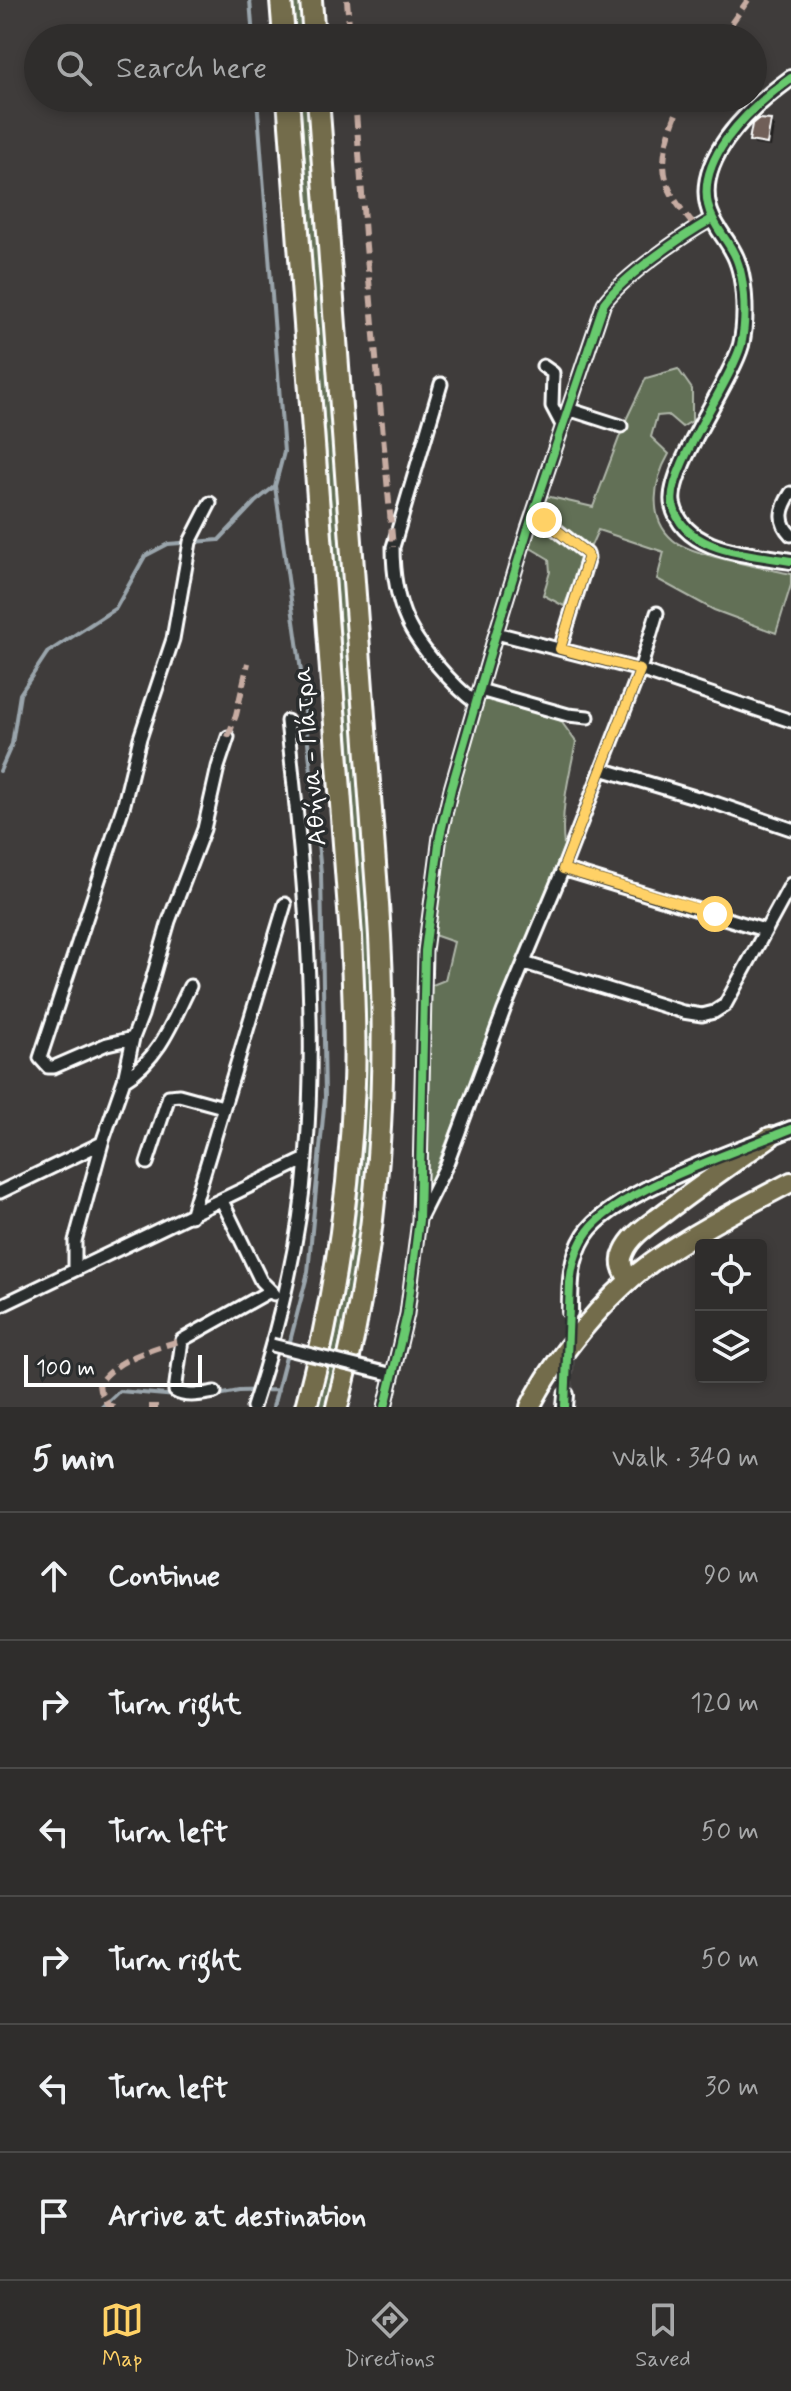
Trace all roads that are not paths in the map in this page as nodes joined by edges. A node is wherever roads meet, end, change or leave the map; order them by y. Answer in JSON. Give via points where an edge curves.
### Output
{"nodes":[{"id":1,"x":281,"y":0,"type":"edge"},
{"id":2,"x":311,"y":0,"type":"edge"},
{"id":3,"x":283,"y":24,"type":"edge"},
{"id":4,"x":313,"y":24,"type":"edge"},
{"id":5,"x":791,"y":78,"type":"edge"},
{"id":6,"x":767,"y":98,"type":"edge"},
{"id":7,"x":289,"y":112,"type":"edge"},
{"id":8,"x":319,"y":112,"type":"edge"},
{"id":9,"x":751,"y":112,"type":"edge"},
{"id":10,"x":712,"y":219,"type":"junction"},
{"id":11,"x":543,"y":366,"type":"dead end"},
{"id":12,"x":441,"y":384,"type":"dead end"},
{"id":13,"x":568,"y":409,"type":"junction"},
{"id":14,"x":562,"y":425,"type":"junction"},
{"id":15,"x":621,"y":426,"type":"dead end"},
{"id":16,"x":791,"y":493,"type":"edge"},
{"id":17,"x":210,"y":503,"type":"dead end"},
{"id":18,"x":544,"y":520,"type":"dead end"},
{"id":19,"x":791,"y":535,"type":"edge"},
{"id":20,"x":791,"y":561,"type":"edge"},
{"id":21,"x":657,"y":613,"type":"dead end"},
{"id":22,"x":496,"y":633,"type":"junction"},
{"id":23,"x":560,"y":649,"type":"junction"},
{"id":24,"x":640,"y":670,"type":"junction"},
{"id":25,"x":480,"y":690,"type":"junction"},
{"id":26,"x":476,"y":703,"type":"junction"},
{"id":27,"x":588,"y":717,"type":"dead end"},
{"id":28,"x":287,"y":721,"type":"dead end"},
{"id":29,"x":791,"y":721,"type":"edge"},
{"id":30,"x":228,"y":737,"type":"dead end"},
{"id":31,"x":601,"y":769,"type":"junction"},
{"id":32,"x":791,"y":829,"type":"edge"},
{"id":33,"x":563,"y":869,"type":"junction"},
{"id":34,"x":791,"y":884,"type":"edge"},
{"id":35,"x":285,"y":904,"type":"dead end"},
{"id":36,"x":764,"y":930,"type":"junction"},
{"id":37,"x":524,"y":963,"type":"junction"},
{"id":38,"x":190,"y":986,"type":"dead end"},
{"id":39,"x":133,"y":1038,"type":"junction"},
{"id":40,"x":124,"y":1080,"type":"junction"},
{"id":41,"x":223,"y":1107,"type":"junction"},
{"id":42,"x":791,"y":1129,"type":"edge"},
{"id":43,"x":770,"y":1137,"type":"junction"},
{"id":44,"x":102,"y":1143,"type":"junction"},
{"id":45,"x":306,"y":1159,"type":"junction"},
{"id":46,"x":147,"y":1163,"type":"dead end"},
{"id":47,"x":791,"y":1182,"type":"edge"},
{"id":48,"x":0,"y":1192,"type":"edge"},
{"id":49,"x":222,"y":1201,"type":"junction"},
{"id":50,"x":191,"y":1216,"type":"junction"},
{"id":51,"x":419,"y":1220,"type":"junction"},
{"id":52,"x":75,"y":1269,"type":"junction"},
{"id":53,"x":630,"y":1280,"type":"junction"},
{"id":54,"x":270,"y":1291,"type":"junction"},
{"id":55,"x":0,"y":1306,"type":"edge"},
{"id":56,"x":282,"y":1306,"type":"junction"},
{"id":57,"x":570,"y":1312,"type":"tunnel mouth"},
{"id":58,"x":272,"y":1345,"type":"junction"},
{"id":59,"x":393,"y":1375,"type":"junction"},
{"id":60,"x":215,"y":1392,"type":"dead end"},
{"id":61,"x":253,"y":1407,"type":"edge"},
{"id":62,"x":306,"y":1407,"type":"edge"},
{"id":63,"x":337,"y":1407,"type":"edge"},
{"id":64,"x":385,"y":1407,"type":"edge"},
{"id":65,"x":530,"y":1407,"type":"edge"}],
"edges":[{"from":1,"to":3,"type":"highway"},
{"from":2,"to":4,"type":"highway"},
{"from":5,"to":6,"type":"street"},
{"from":7,"to":62,"type":"highway","name":"Αθήνα - Πάτρα","via":[[350,922],[354,1054],[344,1215]]},
{"from":8,"to":63,"type":"highway","via":[[384,1024],[375,1204]]},
{"from":9,"to":10,"type":"street","via":[[713,159],[707,175]]},
{"from":10,"to":13,"type":"street","via":[[611,294]]},
{"from":10,"to":20,"type":"street","via":[[738,262],[741,342],[677,474],[672,504],[679,521],[706,542]]},
{"from":11,"to":14,"type":"street","via":[[553,373],[552,406]]},
{"from":12,"to":26,"type":"street","via":[[393,547],[394,567],[408,624],[451,682]]},
{"from":13,"to":14,"type":"street"},
{"from":13,"to":15,"type":"street"},
{"from":14,"to":22,"type":"street"},
{"from":16,"to":19,"type":"street","via":[[781,520]]},
{"from":17,"to":39,"type":"street","via":[[190,542],[173,639],[40,1058],[54,1067]]},
{"from":18,"to":23,"type":"street","via":[[588,558]]},
{"from":21,"to":24,"type":"street"},
{"from":22,"to":23,"type":"street"},
{"from":22,"to":25,"type":"street"},
{"from":23,"to":24,"type":"street"},
{"from":24,"to":29,"type":"street"},
{"from":24,"to":31,"type":"street"},
{"from":25,"to":26,"type":"street"},
{"from":25,"to":27,"type":"street"},
{"from":26,"to":51,"type":"street","via":[[440,836],[425,951]]},
{"from":28,"to":45,"type":"street","via":[[311,1016]]},
{"from":30,"to":39,"type":"street","via":[[204,829]]},
{"from":31,"to":32,"type":"street"},
{"from":31,"to":33,"type":"street"},
{"from":33,"to":36,"type":"street"},
{"from":33,"to":37,"type":"street"},
{"from":34,"to":36,"type":"street"},
{"from":35,"to":41,"type":"street"},
{"from":36,"to":37,"type":"street","via":[[725,1005],[702,1015]]},
{"from":37,"to":51,"type":"street","via":[[447,1164]]},
{"from":38,"to":40,"type":"street","via":[[159,1048]]},
{"from":39,"to":40,"type":"street"},
{"from":40,"to":44,"type":"street"},
{"from":41,"to":46,"type":"street","via":[[169,1096]]},
{"from":41,"to":50,"type":"street"},
{"from":42,"to":43,"type":"street"},
{"from":43,"to":53,"type":"main road","via":[[633,1239],[621,1262]]},
{"from":43,"to":57,"type":"street","via":[[658,1184],[597,1221],[573,1263]]},
{"from":44,"to":48,"type":"street"},
{"from":44,"to":52,"type":"street","via":[[75,1241]]},
{"from":45,"to":49,"type":"street"},
{"from":45,"to":56,"type":"street"},
{"from":47,"to":53,"type":"main road","via":[[702,1230]]},
{"from":49,"to":50,"type":"street"},
{"from":49,"to":54,"type":"street"},
{"from":50,"to":52,"type":"street"},
{"from":51,"to":59,"type":"street"},
{"from":52,"to":55,"type":"street"},
{"from":53,"to":65,"type":"main road","via":[[563,1355]]},
{"from":54,"to":56,"type":"street"},
{"from":54,"to":60,"type":"street","via":[[182,1340],[175,1391]]},
{"from":56,"to":58,"type":"street"},
{"from":58,"to":59,"type":"street","bridge":true},
{"from":58,"to":61,"type":"street"},
{"from":59,"to":64,"type":"street"}]}
